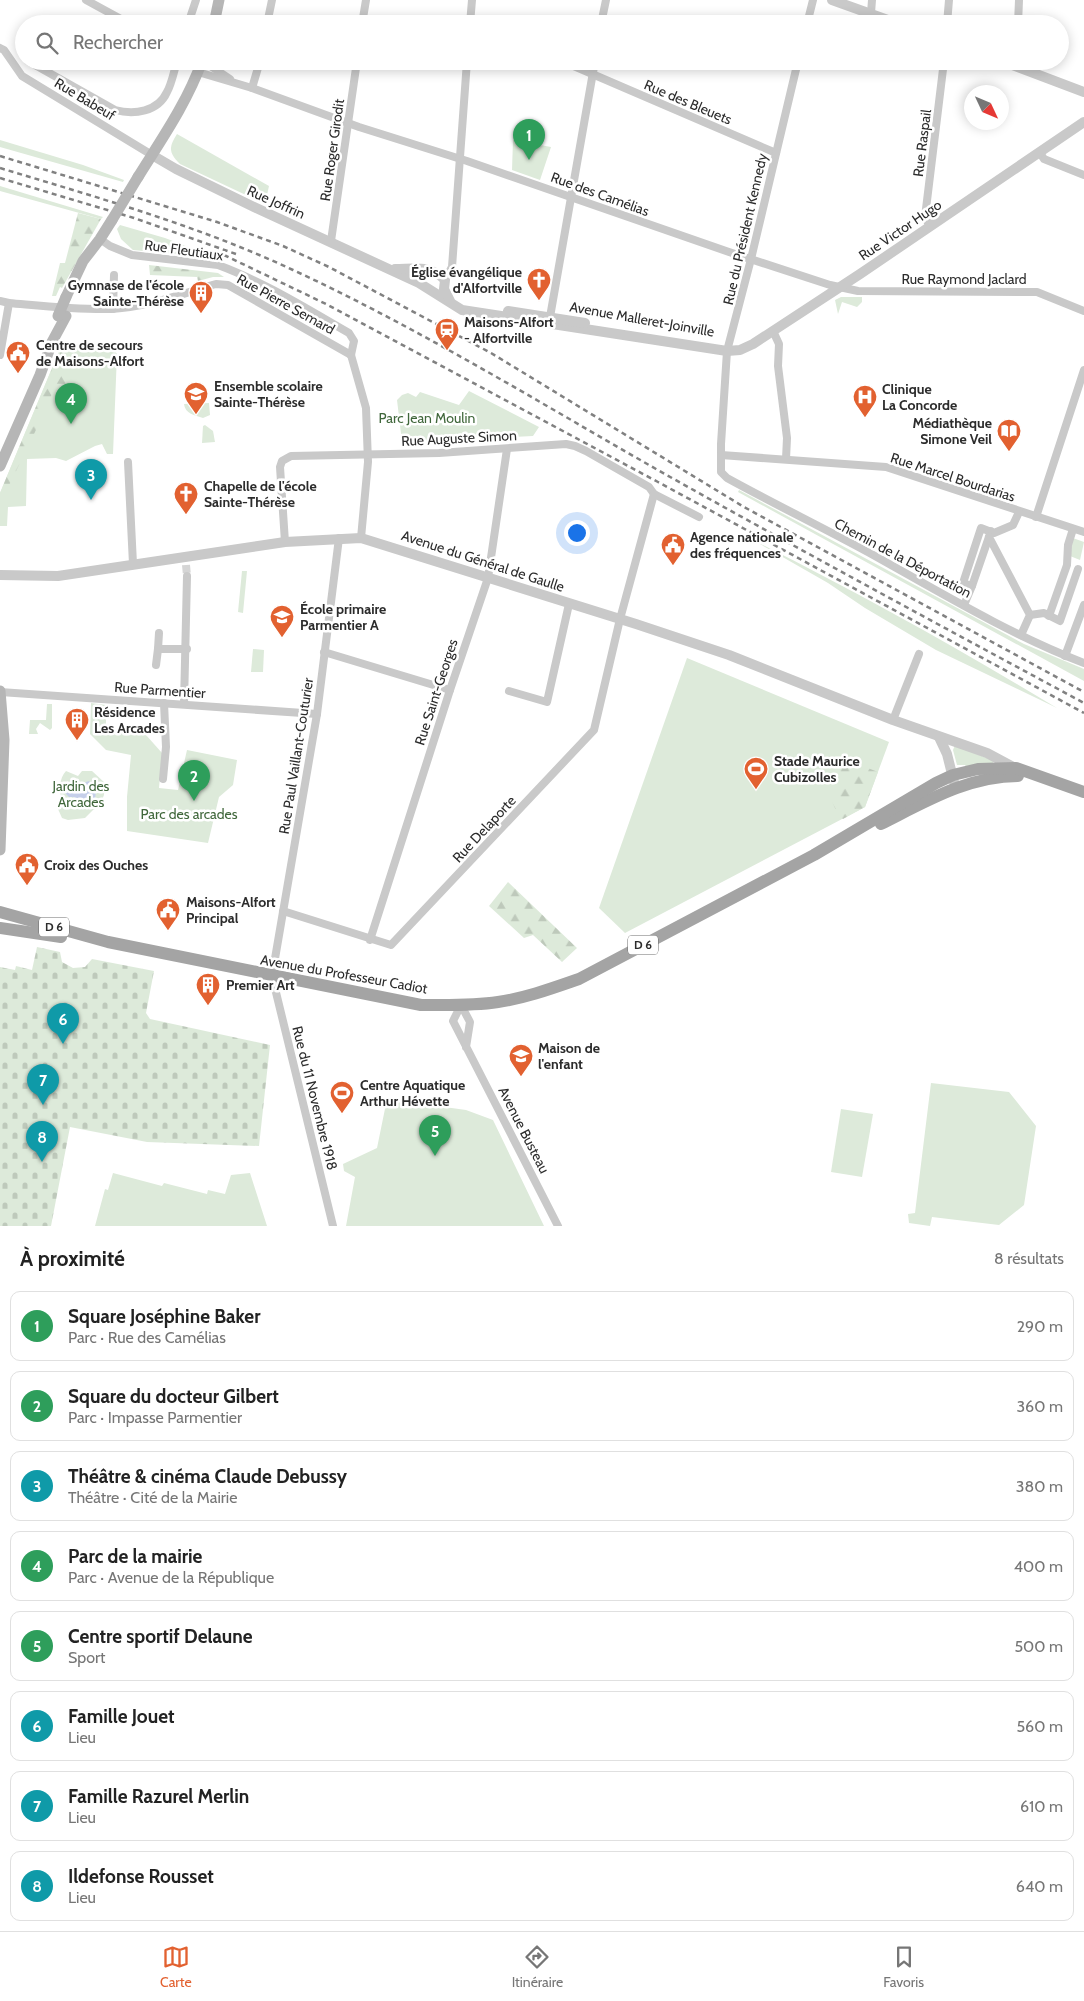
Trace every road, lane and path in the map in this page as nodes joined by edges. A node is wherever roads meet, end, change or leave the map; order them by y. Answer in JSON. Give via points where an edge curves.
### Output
{"nodes":[{"id":1,"x":86,"y":0,"type":"edge"},
{"id":2,"x":196,"y":0,"type":"edge"},
{"id":3,"x":219,"y":0,"type":"edge"},
{"id":4,"x":272,"y":0,"type":"edge"},
{"id":5,"x":366,"y":0,"type":"edge"},
{"id":6,"x":472,"y":0,"type":"edge"},
{"id":7,"x":597,"y":0,"type":"edge"},
{"id":8,"x":812,"y":0,"type":"edge"},
{"id":9,"x":832,"y":0,"type":"edge"},
{"id":10,"x":872,"y":0,"type":"edge"},
{"id":11,"x":949,"y":0,"type":"edge"},
{"id":12,"x":1020,"y":0,"type":"edge"},
{"id":13,"x":605,"y":2,"type":"edge"},
{"id":14,"x":871,"y":13,"type":"junction"},
{"id":15,"x":114,"y":15,"type":"edge"},
{"id":16,"x":191,"y":15,"type":"edge"},
{"id":17,"x":216,"y":15,"type":"edge"},
{"id":18,"x":269,"y":15,"type":"edge"},
{"id":19,"x":364,"y":15,"type":"edge"},
{"id":20,"x":471,"y":15,"type":"edge"},
{"id":21,"x":603,"y":15,"type":"edge"},
{"id":22,"x":809,"y":15,"type":"edge"},
{"id":23,"x":876,"y":15,"type":"edge"},
{"id":24,"x":948,"y":15,"type":"edge"},
{"id":25,"x":1019,"y":15,"type":"edge"},
{"id":26,"x":0,"y":48,"type":"edge"},
{"id":27,"x":10,"y":59,"type":"junction"},
{"id":28,"x":15,"y":59,"type":"edge"},
{"id":29,"x":15,"y":66,"type":"edge"},
{"id":30,"x":18,"y":70,"type":"edge"},
{"id":31,"x":44,"y":70,"type":"edge"},
{"id":32,"x":174,"y":70,"type":"edge"},
{"id":33,"x":198,"y":70,"type":"edge"},
{"id":34,"x":211,"y":70,"type":"edge"},
{"id":35,"x":211,"y":70,"type":"edge"},
{"id":36,"x":257,"y":70,"type":"edge"},
{"id":37,"x":356,"y":70,"type":"edge"},
{"id":38,"x":466,"y":70,"type":"edge"},
{"id":39,"x":583,"y":70,"type":"edge"},
{"id":40,"x":594,"y":70,"type":"edge"},
{"id":41,"x":796,"y":70,"type":"edge"},
{"id":42,"x":943,"y":70,"type":"edge"},
{"id":43,"x":1031,"y":70,"type":"edge"},
{"id":44,"x":593,"y":74,"type":"junction"},
{"id":45,"x":238,"y":84,"type":"junction"},
{"id":46,"x":252,"y":88,"type":"junction"},
{"id":47,"x":1084,"y":92,"type":"edge"},
{"id":48,"x":348,"y":122,"type":"junction"},
{"id":49,"x":1084,"y":122,"type":"edge"},
{"id":50,"x":776,"y":153,"type":"junction"},
{"id":51,"x":1040,"y":153,"type":"junction"},
{"id":52,"x":152,"y":154,"type":"junction"},
{"id":53,"x":459,"y":159,"type":"junction"},
{"id":54,"x":1084,"y":175,"type":"edge"},
{"id":55,"x":570,"y":198,"type":"junction"},
{"id":56,"x":930,"y":227,"type":"junction"},
{"id":57,"x":100,"y":239,"type":"junction"},
{"id":58,"x":332,"y":242,"type":"junction"},
{"id":59,"x":751,"y":259,"type":"junction"},
{"id":60,"x":392,"y":269,"type":"junction"},
{"id":61,"x":114,"y":275,"type":"dead end"},
{"id":62,"x":445,"y":280,"type":"junction"},
{"id":63,"x":840,"y":287,"type":"junction"},
{"id":64,"x":0,"y":301,"type":"edge"},
{"id":65,"x":450,"y":301,"type":"junction"},
{"id":66,"x":9,"y":303,"type":"junction"},
{"id":67,"x":113,"y":309,"type":"junction"},
{"id":68,"x":1084,"y":311,"type":"edge"},
{"id":69,"x":550,"y":317,"type":"junction"},
{"id":70,"x":773,"y":331,"type":"junction"},
{"id":71,"x":2,"y":334,"type":"edge"},
{"id":72,"x":727,"y":352,"type":"junction"},
{"id":73,"x":351,"y":354,"type":"junction"},
{"id":74,"x":0,"y":355,"type":"edge"},
{"id":75,"x":1084,"y":370,"type":"edge"},
{"id":76,"x":507,"y":449,"type":"junction"},
{"id":77,"x":368,"y":454,"type":"junction"},
{"id":78,"x":721,"y":459,"type":"junction"},
{"id":79,"x":786,"y":459,"type":"junction"},
{"id":80,"x":128,"y":462,"type":"dead end"},
{"id":81,"x":0,"y":466,"type":"edge"},
{"id":82,"x":654,"y":494,"type":"junction"},
{"id":83,"x":1019,"y":512,"type":"junction"},
{"id":84,"x":699,"y":517,"type":"dead end"},
{"id":85,"x":1036,"y":517,"type":"junction"},
{"id":86,"x":1073,"y":529,"type":"junction"},
{"id":87,"x":1084,"y":532,"type":"edge"},
{"id":88,"x":990,"y":534,"type":"junction"},
{"id":89,"x":339,"y":538,"type":"junction"},
{"id":90,"x":361,"y":538,"type":"junction"},
{"id":91,"x":285,"y":542,"type":"junction"},
{"id":92,"x":132,"y":564,"type":"junction"},
{"id":93,"x":1078,"y":569,"type":"dead end"},
{"id":94,"x":0,"y":575,"type":"edge"},
{"id":95,"x":187,"y":576,"type":"tunnel mouth"},
{"id":96,"x":488,"y":578,"type":"junction"},
{"id":97,"x":972,"y":586,"type":"junction"},
{"id":98,"x":569,"y":604,"type":"junction"},
{"id":99,"x":964,"y":605,"type":"junction"},
{"id":100,"x":1084,"y":606,"type":"edge"},
{"id":101,"x":1030,"y":615,"type":"junction"},
{"id":102,"x":1049,"y":616,"type":"junction"},
{"id":103,"x":620,"y":619,"type":"junction"},
{"id":104,"x":159,"y":633,"type":"dead end"},
{"id":105,"x":1021,"y":635,"type":"junction"},
{"id":106,"x":158,"y":649,"type":"junction"},
{"id":107,"x":187,"y":649,"type":"junction"},
{"id":108,"x":324,"y":652,"type":"junction"},
{"id":109,"x":919,"y":654,"type":"dead end"},
{"id":110,"x":1065,"y":656,"type":"junction"},
{"id":111,"x":1084,"y":663,"type":"edge"},
{"id":112,"x":156,"y":665,"type":"dead end"},
{"id":113,"x":450,"y":690,"type":"junction"},
{"id":114,"x":0,"y":691,"type":"edge"},
{"id":115,"x":509,"y":691,"type":"dead end"},
{"id":116,"x":164,"y":704,"type":"junction"},
{"id":117,"x":184,"y":704,"type":"junction"},
{"id":118,"x":317,"y":714,"type":"junction"},
{"id":119,"x":893,"y":720,"type":"junction"},
{"id":120,"x":939,"y":736,"type":"junction"},
{"id":121,"x":1016,"y":768,"type":"junction"},
{"id":122,"x":952,"y":775,"type":"junction"},
{"id":123,"x":1038,"y":777,"type":"junction"},
{"id":124,"x":163,"y":779,"type":"dead end"},
{"id":125,"x":981,"y":780,"type":"joint"},
{"id":126,"x":956,"y":788,"type":"junction"},
{"id":127,"x":1084,"y":792,"type":"edge"},
{"id":128,"x":0,"y":850,"type":"edge"},
{"id":129,"x":814,"y":855,"type":"junction"},
{"id":130,"x":283,"y":911,"type":"junction"},
{"id":131,"x":0,"y":912,"type":"edge"},
{"id":132,"x":0,"y":928,"type":"edge"},
{"id":133,"x":370,"y":940,"type":"junction"},
{"id":134,"x":108,"y":942,"type":"junction"},
{"id":135,"x":272,"y":976,"type":"junction"},
{"id":136,"x":461,"y":1005,"type":"junction"},
{"id":137,"x":466,"y":1047,"type":"junction"},
{"id":138,"x":333,"y":1226,"type":"edge"},
{"id":139,"x":558,"y":1226,"type":"edge"}],
"edges":[{"from":1,"to":15,"type":"street"},
{"from":2,"to":16,"type":"street"},
{"from":3,"to":17,"type":"main road"},
{"from":4,"to":18,"type":"street"},
{"from":5,"to":19,"type":"street"},
{"from":6,"to":20,"type":"street"},
{"from":7,"to":13,"type":"street"},
{"from":8,"to":22,"type":"street"},
{"from":9,"to":14,"type":"street"},
{"from":10,"to":14,"type":"street"},
{"from":11,"to":24,"type":"street"},
{"from":12,"to":25,"type":"street"},
{"from":13,"to":21,"type":"street"},
{"from":14,"to":23,"type":"street"},
{"from":26,"to":27,"type":"street","name":"Rue Babeuf"},
{"from":27,"to":28,"type":"street"},
{"from":27,"to":29,"type":"street","name":"Rue Babeuf"},
{"from":30,"to":52,"type":"street","name":"Rue Babeuf","via":[[22,76]]},
{"from":31,"to":32,"type":"street","name":"Rue Babeuf","via":[[115,110],[140,113],[156,106],[167,94]]},
{"from":33,"to":52,"type":"main road"},
{"from":34,"to":45,"type":"street","name":"Rue des Camélias"},
{"from":35,"to":45,"type":"street","name":"Rue des Camélias"},
{"from":36,"to":46,"type":"street"},
{"from":37,"to":48,"type":"street","name":"Rue Roger Girodit"},
{"from":38,"to":53,"type":"street"},
{"from":39,"to":44,"type":"street","name":"Rue des Bleuets"},
{"from":40,"to":44,"type":"street"},
{"from":41,"to":50,"type":"street","name":"Rue du Président Kennedy"},
{"from":42,"to":56,"type":"street","name":"Rue Raspail","via":[[925,217]]},
{"from":43,"to":47,"type":"street"},
{"from":44,"to":50,"type":"street","name":"Rue des Bleuets"},
{"from":44,"to":55,"type":"street"},
{"from":45,"to":46,"type":"street","name":"Rue des Camélias"},
{"from":46,"to":48,"type":"street","name":"Rue des Camélias"},
{"from":48,"to":53,"type":"street","name":"Rue des Camélias"},
{"from":48,"to":58,"type":"street","name":"Rue Roger Girodit"},
{"from":49,"to":51,"type":"street","name":"Rue Victor Hugo"},
{"from":50,"to":59,"type":"street","name":"Rue du Président Kennedy"},
{"from":51,"to":54,"type":"street","via":[[1044,159]]},
{"from":51,"to":56,"type":"street","name":"Rue Victor Hugo"},
{"from":52,"to":57,"type":"main road","bridge":true},
{"from":52,"to":58,"type":"street","name":"Rue Joffrin","via":[[176,169]]},
{"from":53,"to":55,"type":"street","name":"Rue des Camélias"},
{"from":53,"to":62,"type":"street","via":[[452,267]]},
{"from":55,"to":59,"type":"street","name":"Rue des Camélias"},
{"from":55,"to":69,"type":"street"},
{"from":56,"to":63,"type":"street","name":"Rue Victor Hugo"},
{"from":57,"to":73,"type":"street","name":"Rue Fleutiaux","via":[[132,255],[218,264],[232,270],[349,333],[354,341]]},
{"from":57,"to":81,"type":"main road","bridge":true,"via":[[83,261],[40,375]]},
{"from":58,"to":60,"type":"street","name":"Rue Joffrin"},
{"from":59,"to":63,"type":"street","name":"Rue des Camélias"},
{"from":59,"to":72,"type":"street","name":"Rue du Président Kennedy"},
{"from":60,"to":62,"type":"street","via":[[424,268],[440,274]]},
{"from":60,"to":65,"type":"street","name":"Rue Joffrin"},
{"from":61,"to":67,"type":"street"},
{"from":62,"to":65,"type":"street","via":[[444,289]]},
{"from":63,"to":68,"type":"street","name":"Rue Raymond Jaclard","via":[[858,291],[1038,292]]},
{"from":63,"to":70,"type":"street","name":"Rue Victor Hugo"},
{"from":64,"to":66,"type":"street","name":"Rue Pierre Semard"},
{"from":65,"to":69,"type":"street","name":"Avenue Malleret-Joinville"},
{"from":65,"to":72,"type":"street","name":"Avenue Malleret-Joinville","via":[[462,310]]},
{"from":66,"to":67,"type":"street","name":"Rue Pierre Semard"},
{"from":66,"to":71,"type":"street"},
{"from":67,"to":73,"type":"street","name":"Rue Pierre Semard","via":[[216,284],[228,284]]},
{"from":69,"to":72,"type":"street","name":"Avenue Malleret-Joinville","via":[[715,343]]},
{"from":70,"to":72,"type":"street","name":"Rue Victor Hugo","via":[[746,348]]},
{"from":70,"to":79,"type":"street","via":[[779,344]]},
{"from":71,"to":74,"type":"street"},
{"from":72,"to":78,"type":"street","name":"Rue du Président Kennedy"},
{"from":73,"to":77,"type":"street","name":"Rue Fleutiaux","via":[[366,408]]},
{"from":75,"to":85,"type":"street"},
{"from":76,"to":77,"type":"street","name":"Rue Auguste Simon"},
{"from":76,"to":82,"type":"street","name":"Rue Auguste Simon","via":[[575,446],[649,487]]},
{"from":76,"to":96,"type":"street","name":"Rue Saint-Georges"},
{"from":77,"to":90,"type":"street","name":"Rue Fleutiaux"},
{"from":77,"to":91,"type":"street","name":"Rue Auguste Simon","via":[[291,456],[282,461]]},
{"from":78,"to":79,"type":"street","name":"Rue Marcel Bourdarias"},
{"from":78,"to":99,"type":"street","name":"Chemin de la Déportation","via":[[721,472],[727,478]]},
{"from":79,"to":83,"type":"street","name":"Rue Marcel Bourdarias","via":[[886,467]]},
{"from":80,"to":92,"type":"street"},
{"from":82,"to":84,"type":"street","name":"Rue Auguste Simon"},
{"from":82,"to":103,"type":"street"},
{"from":83,"to":85,"type":"street","name":"Rue Marcel Bourdarias"},
{"from":83,"to":88,"type":"street","via":[[1013,525]]},
{"from":85,"to":86,"type":"street","name":"Rue Marcel Bourdarias"},
{"from":86,"to":87,"type":"street","name":"Rue Marcel Bourdarias"},
{"from":86,"to":102,"type":"street","via":[[1067,565]]},
{"from":88,"to":97,"type":"street"},
{"from":88,"to":97,"type":"street","via":[[982,528],[962,582]]},
{"from":88,"to":101,"type":"street"},
{"from":89,"to":90,"type":"street","name":"Avenue du Général de Gaulle"},
{"from":89,"to":91,"type":"street","name":"Avenue du Général de Gaulle"},
{"from":89,"to":108,"type":"street","name":"Rue Paul Vaillant-Couturier"},
{"from":90,"to":96,"type":"street","name":"Avenue du Général de Gaulle"},
{"from":91,"to":92,"type":"street","name":"Avenue du Général de Gaulle","via":[[185,561]]},
{"from":92,"to":94,"type":"street","name":"Avenue du Général de Gaulle","via":[[58,576]]},
{"from":93,"to":102,"type":"street","via":[[1060,622]]},
{"from":95,"to":107,"type":"street"},
{"from":96,"to":98,"type":"street","name":"Avenue du Général de Gaulle"},
{"from":96,"to":113,"type":"street","name":"Rue Saint-Georges"},
{"from":97,"to":99,"type":"street"},
{"from":98,"to":103,"type":"street","name":"Avenue du Général de Gaulle"},
{"from":98,"to":115,"type":"street","via":[[547,702]]},
{"from":99,"to":105,"type":"street","name":"Chemin de la Déportation"},
{"from":100,"to":110,"type":"street"},
{"from":101,"to":102,"type":"street"},
{"from":101,"to":105,"type":"street"},
{"from":103,"to":119,"type":"street","name":"Avenue du Général de Gaulle","via":[[729,655]]},
{"from":103,"to":133,"type":"street","name":"Rue Delaporte","via":[[594,730],[391,945]]},
{"from":104,"to":106,"type":"street"},
{"from":105,"to":110,"type":"street","name":"Chemin de la Déportation"},
{"from":106,"to":107,"type":"street"},
{"from":106,"to":112,"type":"street"},
{"from":107,"to":117,"type":"street"},
{"from":108,"to":113,"type":"street"},
{"from":108,"to":118,"type":"street","name":"Rue Paul Vaillant-Couturier"},
{"from":109,"to":119,"type":"street"},
{"from":110,"to":111,"type":"street","name":"Chemin de la Déportation"},
{"from":113,"to":133,"type":"street","name":"Rue Saint-Georges"},
{"from":114,"to":116,"type":"street","name":"Rue Parmentier"},
{"from":114,"to":128,"type":"main road","via":[[4,740]]},
{"from":116,"to":117,"type":"street","name":"Rue Parmentier"},
{"from":116,"to":124,"type":"street","via":[[166,747]]},
{"from":117,"to":118,"type":"street","name":"Rue Parmentier"},
{"from":118,"to":130,"type":"street","name":"Rue Paul Vaillant-Couturier"},
{"from":119,"to":120,"type":"street","name":"Avenue du Général de Gaulle"},
{"from":120,"to":121,"type":"street","name":"Avenue du Général de Gaulle","via":[[988,753]]},
{"from":120,"to":122,"type":"street"},
{"from":121,"to":122,"type":"main road","name":"Avenue du Général de Gaulle","number":"D 6"},
{"from":121,"to":123,"type":"main road","name":"Avenue du Général de Gaulle","number":"D 6"},
{"from":122,"to":126,"type":"street"},
{"from":122,"to":129,"type":"main road","name":"Avenue du Professeur Cadiot","number":"D 6"},
{"from":123,"to":125,"type":"main road","name":"Avenue du Général de Gaulle","number":"D 6","via":[[1004,776]]},
{"from":123,"to":127,"type":"main road","name":"Avenue du Général de Gaulle","number":"D 6"},
{"from":125,"to":126,"type":"main road","name":"Avenue du Professeur Cadiot","number":"D 6"},
{"from":126,"to":129,"type":"main road","name":"Avenue du Professeur Cadiot","number":"D 6"},
{"from":129,"to":136,"type":"main road","name":"Avenue du Professeur Cadiot","number":"D 6","via":[[579,979],[498,1002]]},
{"from":130,"to":133,"type":"street","name":"Rue Delaporte"},
{"from":130,"to":135,"type":"street","name":"Rue Paul Vaillant-Couturier"},
{"from":131,"to":134,"type":"main road","name":"Avenue du Professeur Cadiot","number":"D 6"},
{"from":132,"to":134,"type":"main road","name":"Avenue du Professeur Cadiot","number":"D 6"},
{"from":134,"to":135,"type":"main road","name":"Avenue du Professeur Cadiot","number":"D 6"},
{"from":135,"to":136,"type":"main road","name":"Avenue du Professeur Cadiot","number":"D 6","via":[[421,1005]]},
{"from":135,"to":138,"type":"street","name":"Rue du 11 Novembre 1918"},
{"from":136,"to":137,"type":"street","via":[[470,1022]]},
{"from":136,"to":137,"type":"street","name":"Avenue Busteau","via":[[453,1021]]},
{"from":137,"to":139,"type":"street","name":"Avenue Busteau"}]}
